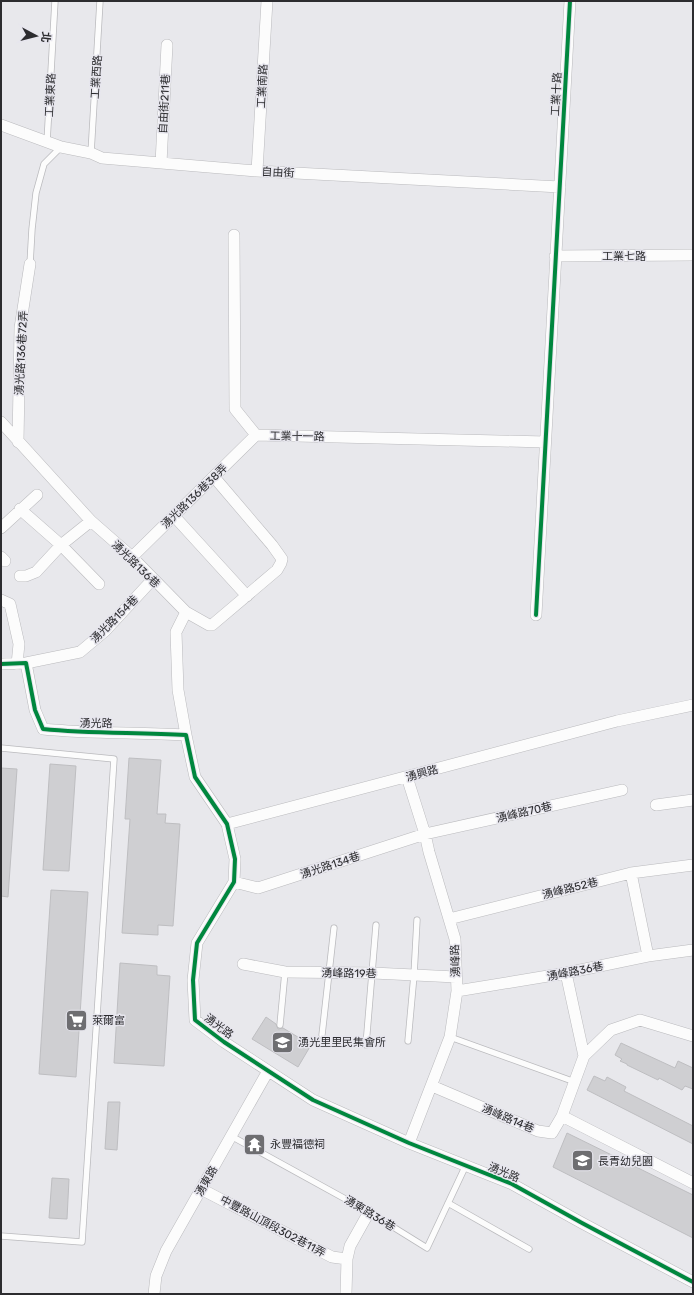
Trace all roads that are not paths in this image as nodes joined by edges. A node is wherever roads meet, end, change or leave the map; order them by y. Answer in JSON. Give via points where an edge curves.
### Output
{"nodes":[{"id":1,"x":55,"y":1,"type":"edge"},
{"id":2,"x":100,"y":1,"type":"edge"},
{"id":3,"x":267,"y":1,"type":"edge"},
{"id":4,"x":570,"y":1,"type":"edge"},
{"id":5,"x":167,"y":45,"type":"dead end"},
{"id":6,"x":1,"y":125,"type":"edge"},
{"id":7,"x":47,"y":142,"type":"junction"},
{"id":8,"x":61,"y":147,"type":"junction"},
{"id":9,"x":91,"y":153,"type":"junction"},
{"id":10,"x":161,"y":163,"type":"junction"},
{"id":11,"x":257,"y":171,"type":"junction"},
{"id":12,"x":560,"y":187,"type":"junction"},
{"id":13,"x":234,"y":235,"type":"dead end"},
{"id":14,"x":555,"y":256,"type":"junction"},
{"id":15,"x":693,"y":256,"type":"edge"},
{"id":16,"x":30,"y":264,"type":"joint"},
{"id":17,"x":1,"y":422,"type":"edge"},
{"id":18,"x":256,"y":435,"type":"junction"},
{"id":19,"x":18,"y":442,"type":"junction"},
{"id":20,"x":545,"y":442,"type":"junction"},
{"id":21,"x":214,"y":477,"type":"junction"},
{"id":22,"x":37,"y":495,"type":"dead end"},
{"id":23,"x":20,"y":509,"type":"junction"},
{"id":24,"x":174,"y":516,"type":"junction"},
{"id":25,"x":90,"y":521,"type":"junction"},
{"id":26,"x":1,"y":528,"type":"edge"},
{"id":27,"x":61,"y":545,"type":"junction"},
{"id":28,"x":132,"y":557,"type":"junction"},
{"id":29,"x":20,"y":576,"type":"dead end"},
{"id":30,"x":152,"y":579,"type":"junction"},
{"id":31,"x":99,"y":584,"type":"dead end"},
{"id":32,"x":247,"y":596,"type":"junction"},
{"id":33,"x":1,"y":600,"type":"edge"},
{"id":34,"x":186,"y":612,"type":"junction"},
{"id":35,"x":536,"y":615,"type":"dead end"},
{"id":36,"x":1,"y":664,"type":"edge"},
{"id":37,"x":22,"y":664,"type":"junction"},
{"id":38,"x":693,"y":705,"type":"edge"},
{"id":39,"x":186,"y":735,"type":"junction"},
{"id":40,"x":1,"y":748,"type":"edge"},
{"id":41,"x":407,"y":777,"type":"junction"},
{"id":42,"x":622,"y":790,"type":"dead end"},
{"id":43,"x":693,"y":800,"type":"edge"},
{"id":44,"x":656,"y":805,"type":"dead end"},
{"id":45,"x":227,"y":824,"type":"junction"},
{"id":46,"x":425,"y":834,"type":"junction"},
{"id":47,"x":693,"y":865,"type":"edge"},
{"id":48,"x":631,"y":873,"type":"junction"},
{"id":49,"x":234,"y":882,"type":"junction"},
{"id":50,"x":449,"y":919,"type":"junction"},
{"id":51,"x":417,"y":920,"type":"dead end"},
{"id":52,"x":376,"y":925,"type":"dead end"},
{"id":53,"x":334,"y":928,"type":"dead end"},
{"id":54,"x":693,"y":950,"type":"edge"},
{"id":55,"x":648,"y":956,"type":"junction"},
{"id":56,"x":243,"y":964,"type":"dead end"},
{"id":57,"x":285,"y":972,"type":"junction"},
{"id":58,"x":330,"y":973,"type":"junction"},
{"id":59,"x":373,"y":973,"type":"junction"},
{"id":60,"x":566,"y":973,"type":"junction"},
{"id":61,"x":414,"y":975,"type":"junction"},
{"id":62,"x":456,"y":977,"type":"junction"},
{"id":63,"x":457,"y":991,"type":"junction"},
{"id":64,"x":280,"y":1025,"type":"dead end"},
{"id":65,"x":322,"y":1035,"type":"dead end"},
{"id":66,"x":693,"y":1036,"type":"edge"},
{"id":67,"x":450,"y":1037,"type":"junction"},
{"id":68,"x":408,"y":1041,"type":"dead end"},
{"id":69,"x":366,"y":1045,"type":"dead end"},
{"id":70,"x":584,"y":1056,"type":"junction"},
{"id":71,"x":268,"y":1071,"type":"junction"},
{"id":72,"x":575,"y":1082,"type":"junction"},
{"id":73,"x":432,"y":1086,"type":"junction"},
{"id":74,"x":562,"y":1116,"type":"junction"},
{"id":75,"x":231,"y":1136,"type":"junction"},
{"id":76,"x":408,"y":1143,"type":"junction"},
{"id":77,"x":466,"y":1165,"type":"junction"},
{"id":78,"x":693,"y":1183,"type":"edge"},
{"id":79,"x":202,"y":1189,"type":"junction"},
{"id":80,"x":448,"y":1203,"type":"junction"},
{"id":81,"x":369,"y":1212,"type":"junction"},
{"id":82,"x":1,"y":1236,"type":"edge"},
{"id":83,"x":530,"y":1249,"type":"dead end"},
{"id":84,"x":347,"y":1259,"type":"junction"},
{"id":85,"x":693,"y":1282,"type":"edge"},
{"id":86,"x":154,"y":1294,"type":"edge"},
{"id":87,"x":346,"y":1294,"type":"edge"}],
"edges":[{"from":1,"to":7,"type":"lane","name":"工業東路"},
{"from":2,"to":9,"type":"lane","name":"工業西路"},
{"from":3,"to":11,"type":"street","name":"工業南路"},
{"from":4,"to":12,"type":"street","name":"工業十路"},
{"from":5,"to":10,"type":"street","name":"自由街211巷"},
{"from":6,"to":7,"type":"street","name":"自由街"},
{"from":7,"to":8,"type":"street","name":"自由街"},
{"from":8,"to":9,"type":"street","name":"自由街"},
{"from":8,"to":16,"type":"lane","via":[[44,164],[36,193]]},
{"from":9,"to":10,"type":"street","name":"自由街","via":[[102,158]]},
{"from":10,"to":11,"type":"street","name":"自由街"},
{"from":11,"to":12,"type":"street","name":"自由街"},
{"from":12,"to":14,"type":"street","name":"工業十路"},
{"from":13,"to":18,"type":"street","name":"工業十一路","via":[[235,409]]},
{"from":14,"to":15,"type":"street","name":"工業七路"},
{"from":14,"to":20,"type":"street","name":"工業十路"},
{"from":16,"to":19,"type":"street","name":"湧光路136巷72弄","via":[[20,328]]},
{"from":17,"to":19,"type":"street","name":"湧光路136巷"},
{"from":18,"to":20,"type":"street","name":"工業十一路"},
{"from":18,"to":21,"type":"street","name":"湧光路136巷38弄"},
{"from":19,"to":25,"type":"street","name":"湧光路136巷"},
{"from":20,"to":35,"type":"street","name":"工業十路"},
{"from":21,"to":24,"type":"street","name":"湧光路136巷38弄"},
{"from":21,"to":32,"type":"street","via":[[282,559],[277,570]]},
{"from":22,"to":23,"type":"street"},
{"from":23,"to":26,"type":"street"},
{"from":23,"to":27,"type":"street"},
{"from":24,"to":28,"type":"street","name":"湧光路136巷38弄"},
{"from":24,"to":32,"type":"street"},
{"from":25,"to":27,"type":"street"},
{"from":25,"to":28,"type":"street","name":"湧光路136巷"},
{"from":27,"to":29,"type":"street","via":[[36,572]]},
{"from":27,"to":31,"type":"street"},
{"from":28,"to":30,"type":"street","name":"湧光路136巷"},
{"from":30,"to":34,"type":"street","name":"湧光路136巷"},
{"from":30,"to":37,"type":"street","name":"湧光路154巷","via":[[105,631],[80,652]]},
{"from":32,"to":34,"type":"street","name":"湧光路136巷","via":[[212,625]]},
{"from":33,"to":37,"type":"street","via":[[10,604]]},
{"from":34,"to":39,"type":"street","via":[[176,632],[178,690]]},
{"from":36,"to":37,"type":"street"},
{"from":37,"to":39,"type":"street","name":"湧光路","via":[[43,729]]},
{"from":38,"to":41,"type":"street","name":"湧興路","via":[[617,721]]},
{"from":39,"to":45,"type":"street","name":"湧光路","via":[[195,777]]},
{"from":40,"to":82,"type":"lane","via":[[114,759],[82,1242]]},
{"from":41,"to":45,"type":"street","name":"湧興路"},
{"from":41,"to":46,"type":"street","name":"湧峰路"},
{"from":42,"to":46,"type":"street","name":"湧峰路70巷"},
{"from":43,"to":44,"type":"street"},
{"from":45,"to":49,"type":"street","name":"湧光路","via":[[235,859]]},
{"from":46,"to":49,"type":"street","name":"湧光路134巷","via":[[258,888]]},
{"from":46,"to":50,"type":"street","name":"湧峰路"},
{"from":47,"to":48,"type":"street","name":"湧峰路52巷"},
{"from":48,"to":50,"type":"street","name":"湧峰路52巷"},
{"from":48,"to":55,"type":"street"},
{"from":49,"to":71,"type":"street","name":"湧光路","via":[[197,943],[194,980],[195,1020]]},
{"from":50,"to":62,"type":"street","name":"湧峰路","via":[[454,939]]},
{"from":51,"to":61,"type":"lane"},
{"from":52,"to":59,"type":"lane"},
{"from":53,"to":58,"type":"lane"},
{"from":54,"to":55,"type":"street","name":"湧峰路36巷"},
{"from":55,"to":60,"type":"street","name":"湧峰路36巷"},
{"from":56,"to":57,"type":"street","name":"湧峰路19巷"},
{"from":57,"to":58,"type":"street","name":"湧峰路19巷"},
{"from":57,"to":64,"type":"lane"},
{"from":58,"to":59,"type":"street","name":"湧峰路19巷"},
{"from":58,"to":65,"type":"lane"},
{"from":59,"to":61,"type":"street","name":"湧峰路19巷"},
{"from":59,"to":69,"type":"lane"},
{"from":60,"to":63,"type":"street","name":"湧峰路36巷"},
{"from":60,"to":70,"type":"street"},
{"from":61,"to":62,"type":"street","name":"湧峰路19巷"},
{"from":61,"to":68,"type":"lane"},
{"from":62,"to":63,"type":"street","name":"湧峰路"},
{"from":63,"to":67,"type":"street","name":"湧峰路"},
{"from":66,"to":70,"type":"street","via":[[640,1020],[612,1030]]},
{"from":67,"to":72,"type":"lane"},
{"from":67,"to":73,"type":"street","name":"湧峰路"},
{"from":70,"to":72,"type":"street","name":"湧峰路14巷"},
{"from":71,"to":75,"type":"street","name":"湧東路"},
{"from":71,"to":76,"type":"street","name":"湧光路","via":[[313,1100]]},
{"from":72,"to":74,"type":"street","name":"湧峰路14巷"},
{"from":73,"to":74,"type":"street","name":"湧峰路14巷","via":[[538,1131],[552,1133]]},
{"from":73,"to":76,"type":"street","name":"湧峰路"},
{"from":74,"to":78,"type":"street"},
{"from":75,"to":79,"type":"street","name":"湧東路"},
{"from":75,"to":81,"type":"lane","name":"湧東路36巷"},
{"from":76,"to":77,"type":"street","name":"湧光路"},
{"from":77,"to":80,"type":"lane","name":"湧東路36巷"},
{"from":77,"to":85,"type":"street","name":"湧光路","via":[[512,1184]]},
{"from":79,"to":84,"type":"street","name":"中豐路山頂段302巷11弄","via":[[332,1257]]},
{"from":79,"to":86,"type":"street","name":"湧東路","via":[[166,1252],[156,1276]]},
{"from":80,"to":81,"type":"lane","name":"湧東路36巷","via":[[427,1248]]},
{"from":80,"to":83,"type":"lane"},
{"from":81,"to":84,"type":"street","via":[[350,1246]]},
{"from":84,"to":87,"type":"street"}]}
